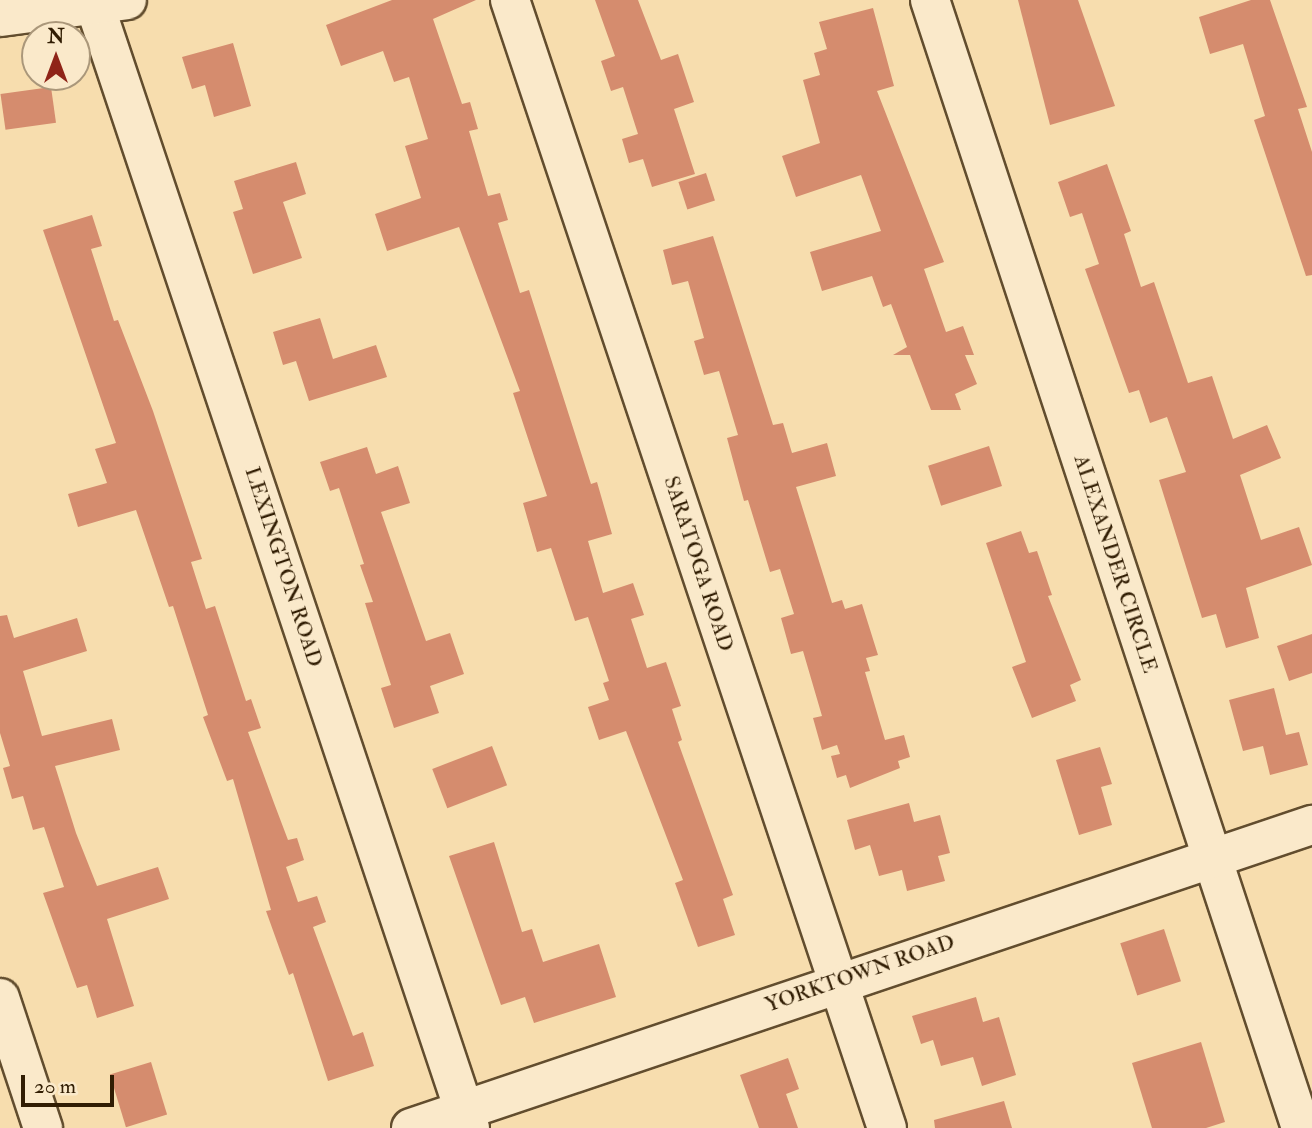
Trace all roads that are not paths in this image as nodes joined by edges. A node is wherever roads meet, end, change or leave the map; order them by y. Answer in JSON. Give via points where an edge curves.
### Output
{"nodes":[{"id":1,"x":510,"y":0,"type":"edge"},
{"id":2,"x":930,"y":0,"type":"edge"},
{"id":3,"x":111,"y":3,"type":"edge"},
{"id":4,"x":0,"y":18,"type":"edge"},
{"id":5,"x":1312,"y":825,"type":"edge"},
{"id":6,"x":1211,"y":858,"type":"junction"},
{"id":7,"x":838,"y":981,"type":"junction"},
{"id":8,"x":0,"y":998,"type":"edge"},
{"id":9,"x":467,"y":1119,"type":"edge"},
{"id":10,"x":43,"y":1128,"type":"edge"},
{"id":11,"x":411,"y":1128,"type":"edge"},
{"id":12,"x":887,"y":1128,"type":"edge"},
{"id":13,"x":1301,"y":1128,"type":"edge"}],
"edges":[{"from":1,"to":7,"type":"street","name":"SARATOGA ROAD"},
{"from":2,"to":6,"type":"street","name":"ALEXANDER CIRCLE"},
{"from":3,"to":4,"type":"street"},
{"from":3,"to":9,"type":"street","name":"LEXINGTON ROAD"},
{"from":5,"to":6,"type":"street","name":"YORKTOWN ROAD"},
{"from":6,"to":7,"type":"street","name":"YORKTOWN ROAD"},
{"from":6,"to":13,"type":"street","name":"ALEXANDER CIRCLE"},
{"from":7,"to":9,"type":"street","name":"YORKTOWN ROAD"},
{"from":7,"to":12,"type":"street","name":"SARATOGA ROAD"},
{"from":8,"to":10,"type":"street"},
{"from":9,"to":11,"type":"street","name":"YORKTOWN ROAD"}]}
